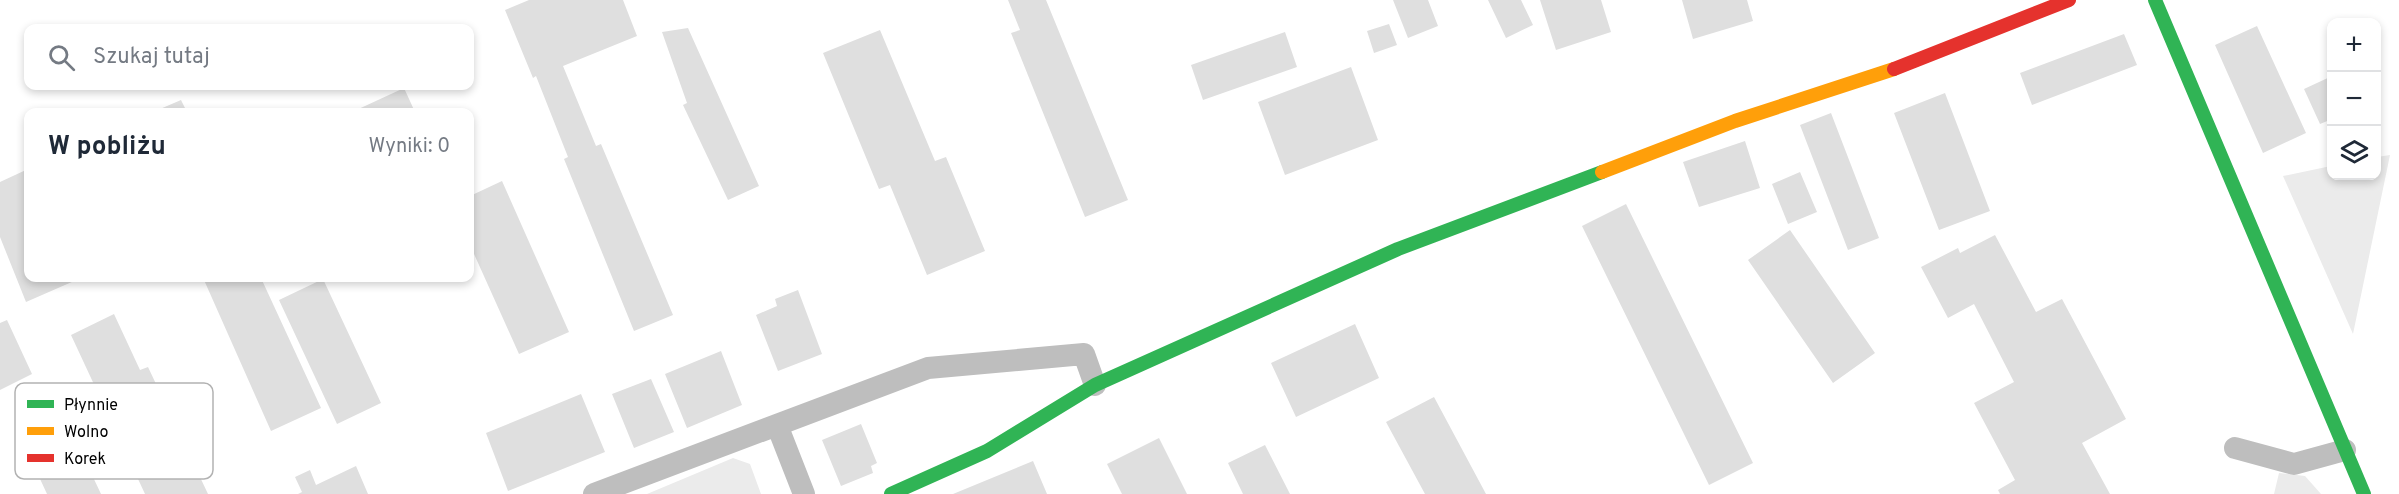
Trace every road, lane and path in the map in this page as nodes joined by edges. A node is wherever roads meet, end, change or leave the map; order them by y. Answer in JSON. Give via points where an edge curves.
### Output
{"nodes":[{"id":1,"x":2069,"y":0,"type":"edge"},
{"id":2,"x":2155,"y":0,"type":"edge"},
{"id":3,"x":1095,"y":385,"type":"junction"},
{"id":4,"x":777,"y":425,"type":"junction"},
{"id":5,"x":2235,"y":448,"type":"dead end"},
{"id":6,"x":2345,"y":450,"type":"junction"},
{"id":7,"x":594,"y":494,"type":"edge"},
{"id":8,"x":804,"y":494,"type":"edge"},
{"id":9,"x":891,"y":494,"type":"edge"},
{"id":10,"x":2364,"y":494,"type":"edge"}],
"edges":[{"from":1,"to":3,"type":"street","via":[[1917,61],[1735,121],[1398,249]]},
{"from":2,"to":6,"type":"street"},
{"from":3,"to":4,"type":"lane","via":[[1084,354],[928,368]]},
{"from":3,"to":9,"type":"street","via":[[987,451]]},
{"from":4,"to":7,"type":"lane"},
{"from":4,"to":8,"type":"lane"},
{"from":5,"to":6,"type":"lane","via":[[2294,464]]},
{"from":6,"to":10,"type":"street"}]}
